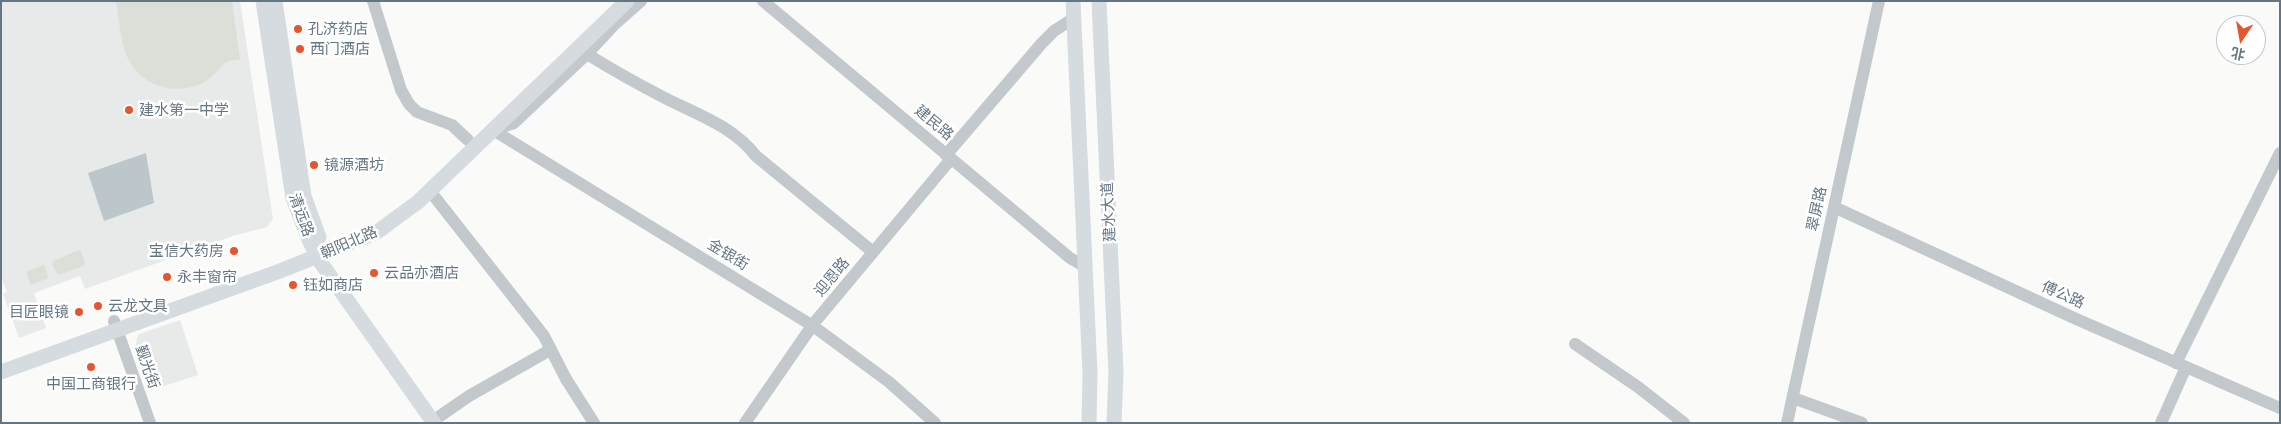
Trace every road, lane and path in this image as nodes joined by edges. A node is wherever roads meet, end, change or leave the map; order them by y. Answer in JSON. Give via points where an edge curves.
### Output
{"nodes":[{"id":1,"x":263,"y":1,"type":"edge"},
{"id":2,"x":275,"y":1,"type":"edge"},
{"id":3,"x":373,"y":1,"type":"edge"},
{"id":4,"x":613,"y":1,"type":"edge"},
{"id":5,"x":626,"y":1,"type":"edge"},
{"id":6,"x":641,"y":1,"type":"edge"},
{"id":7,"x":763,"y":1,"type":"edge"},
{"id":8,"x":1074,"y":1,"type":"edge"},
{"id":9,"x":1099,"y":1,"type":"edge"},
{"id":10,"x":1880,"y":1,"type":"edge"},
{"id":11,"x":1074,"y":18,"type":"junction"},
{"id":12,"x":587,"y":54,"type":"junction"},
{"id":13,"x":494,"y":130,"type":"junction"},
{"id":14,"x":468,"y":140,"type":"junction"},
{"id":15,"x":2280,"y":154,"type":"edge"},
{"id":16,"x":949,"y":157,"type":"junction"},
{"id":17,"x":430,"y":191,"type":"junction"},
{"id":18,"x":1834,"y":207,"type":"junction"},
{"id":19,"x":320,"y":250,"type":"junction"},
{"id":20,"x":874,"y":252,"type":"junction"},
{"id":21,"x":1086,"y":267,"type":"junction"},
{"id":22,"x":812,"y":326,"type":"junction"},
{"id":23,"x":113,"y":327,"type":"junction"},
{"id":24,"x":1575,"y":344,"type":"dead end"},
{"id":25,"x":550,"y":350,"type":"junction"},
{"id":26,"x":12,"y":362,"type":"edge"},
{"id":27,"x":2181,"y":365,"type":"junction"},
{"id":28,"x":1,"y":372,"type":"edge"},
{"id":29,"x":1792,"y":398,"type":"junction"},
{"id":30,"x":2280,"y":408,"type":"edge"},
{"id":31,"x":439,"y":420,"type":"edge"},
{"id":32,"x":142,"y":423,"type":"edge"},
{"id":33,"x":150,"y":423,"type":"edge"},
{"id":34,"x":594,"y":423,"type":"edge"},
{"id":35,"x":745,"y":423,"type":"edge"},
{"id":36,"x":935,"y":423,"type":"edge"},
{"id":37,"x":1088,"y":423,"type":"edge"},
{"id":38,"x":1114,"y":423,"type":"edge"},
{"id":39,"x":1684,"y":423,"type":"edge"},
{"id":40,"x":1787,"y":423,"type":"edge"},
{"id":41,"x":1862,"y":423,"type":"edge"},
{"id":42,"x":2161,"y":423,"type":"edge"}],
"edges":[{"from":1,"to":19,"type":"main road","name":"清远路","via":[[292,198]]},
{"from":2,"to":19,"type":"main road","name":"清远路","via":[[304,196]]},
{"from":3,"to":14,"type":"street","via":[[401,90],[409,104],[417,112],[452,124]]},
{"from":4,"to":14,"type":"main road","name":"朝阳北路"},
{"from":5,"to":13,"type":"main road","name":"朝阳北路"},
{"from":6,"to":12,"type":"street"},
{"from":7,"to":16,"type":"street","name":"建民路"},
{"from":8,"to":11,"type":"main road","name":"建水大道"},
{"from":9,"to":38,"type":"main road","name":"建水大道","via":[[1116,372]]},
{"from":10,"to":18,"type":"street","name":"翠屏路"},
{"from":11,"to":16,"type":"street","name":"迎恩路","via":[[1042,43]]},
{"from":11,"to":21,"type":"main road","name":"建水大道"},
{"from":12,"to":13,"type":"street","via":[[514,123]]},
{"from":12,"to":20,"type":"street","via":[[728,129],[756,156]]},
{"from":13,"to":17,"type":"main road","name":"朝阳北路"},
{"from":13,"to":22,"type":"street","name":"金银街"},
{"from":14,"to":19,"type":"main road","name":"朝阳北路","via":[[412,195],[392,210]]},
{"from":15,"to":27,"type":"street"},
{"from":16,"to":20,"type":"street","name":"迎恩路"},
{"from":16,"to":21,"type":"street","name":"建民路","via":[[1070,258]]},
{"from":17,"to":19,"type":"main road","name":"朝阳北路","via":[[377,232]]},
{"from":17,"to":25,"type":"street","via":[[544,336]]},
{"from":18,"to":27,"type":"street","name":"傅公路"},
{"from":18,"to":29,"type":"street","name":"翠屏路"},
{"from":19,"to":23,"type":"main road","name":"朝阳北路"},
{"from":19,"to":31,"type":"main road","name":"清远路"},
{"from":20,"to":22,"type":"street","name":"迎恩路"},
{"from":21,"to":37,"type":"main road","name":"建水大道","via":[[1090,373]]},
{"from":22,"to":35,"type":"street","name":"迎恩路"},
{"from":22,"to":36,"type":"street","name":"金银街","via":[[889,382]]},
{"from":23,"to":26,"type":"main road","name":"朝阳北路"},
{"from":23,"to":32,"type":"street","name":"觐光街"},
{"from":23,"to":33,"type":"street","name":"觐光街"},
{"from":24,"to":39,"type":"street","via":[[1638,386]]},
{"from":25,"to":31,"type":"street","via":[[469,396]]},
{"from":25,"to":34,"type":"street"},
{"from":26,"to":28,"type":"main road","name":"朝阳北路"},
{"from":27,"to":30,"type":"street","name":"傅公路"},
{"from":27,"to":42,"type":"street"},
{"from":29,"to":40,"type":"street","name":"翠屏路"},
{"from":29,"to":41,"type":"street"}]}
